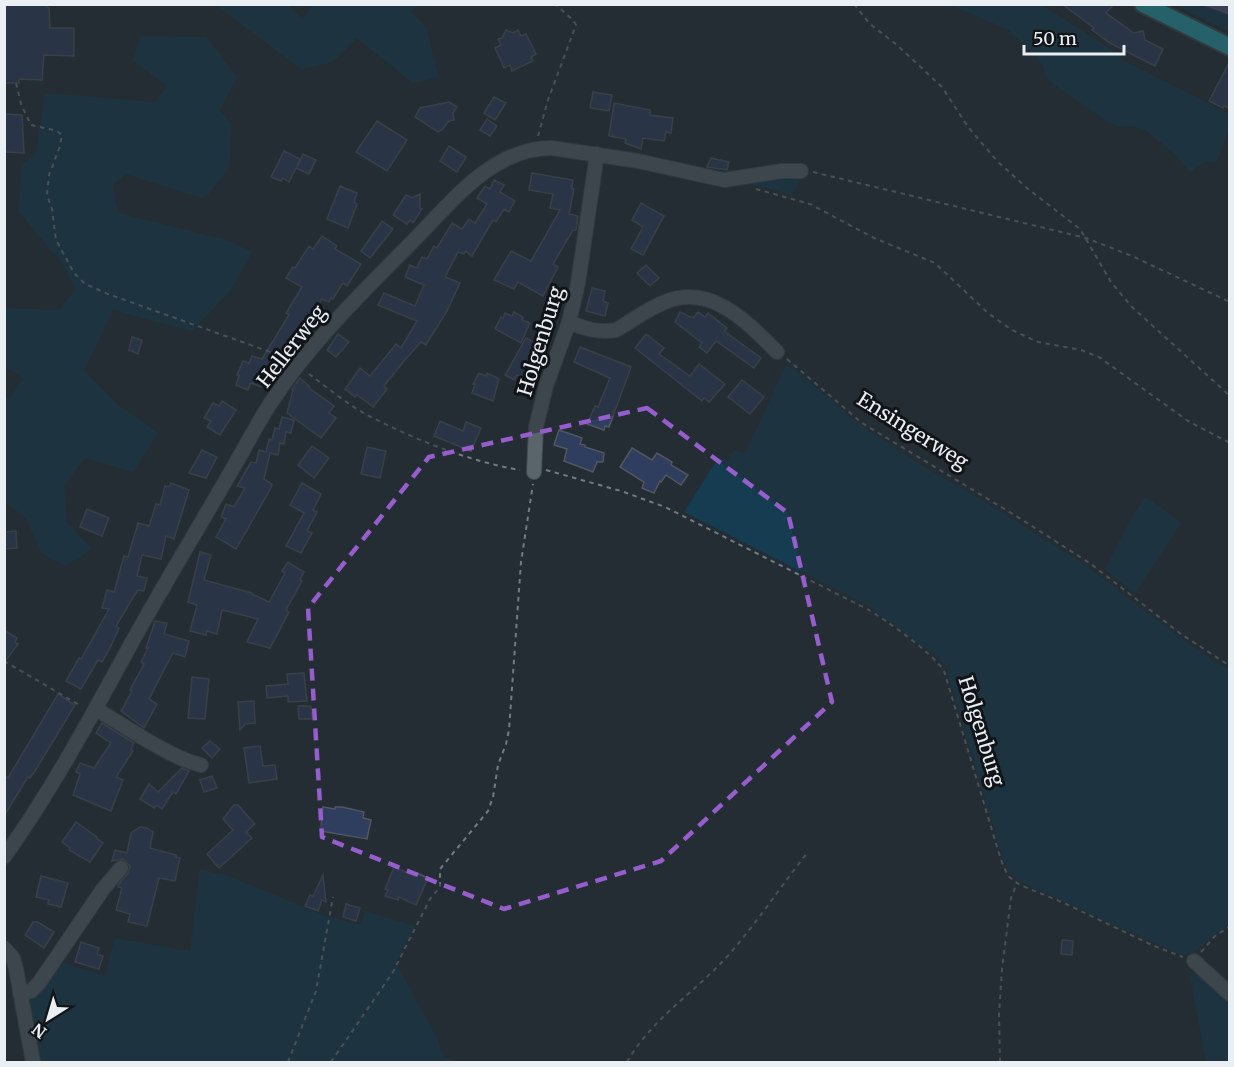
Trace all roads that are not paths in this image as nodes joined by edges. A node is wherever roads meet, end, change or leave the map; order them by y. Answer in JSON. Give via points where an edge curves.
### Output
{"nodes":[{"id":1,"x":1143,"y":4,"type":"edge"},
{"id":2,"x":1230,"y":47,"type":"edge"},
{"id":3,"x":597,"y":154,"type":"junction"},
{"id":4,"x":801,"y":171,"type":"road end"},
{"id":5,"x":569,"y":322,"type":"junction"},
{"id":6,"x":777,"y":352,"type":"road end"},
{"id":7,"x":535,"y":470,"type":"road end"},
{"id":8,"x":95,"y":711,"type":"junction"},
{"id":9,"x":201,"y":765,"type":"dead end"},
{"id":10,"x":4,"y":857,"type":"edge"},
{"id":11,"x":121,"y":868,"type":"dead end"},
{"id":12,"x":4,"y":948,"type":"edge"},
{"id":13,"x":1194,"y":961,"type":"road end"},
{"id":14,"x":20,"y":993,"type":"junction"},
{"id":15,"x":1230,"y":994,"type":"edge"},
{"id":16,"x":33,"y":1062,"type":"edge"}],
"edges":[{"from":1,"to":2,"type":"main road"},
{"from":3,"to":4,"type":"street","name":"Hellerweg","via":[[724,180]]},
{"from":3,"to":5,"type":"street","name":"Holgenburg"},
{"from":3,"to":8,"type":"street","name":"Hellerweg","via":[[538,148],[505,158],[480,175],[323,333],[269,406]]},
{"from":5,"to":6,"type":"street","via":[[593,331],[616,330],[666,301],[702,297],[739,318]]},
{"from":5,"to":7,"type":"street","name":"Holgenburg","via":[[539,414]]},
{"from":8,"to":9,"type":"street"},
{"from":8,"to":10,"type":"street","name":"Hellerweg","via":[[49,792]]},
{"from":11,"to":14,"type":"street","via":[[39,983],[31,991]]},
{"from":12,"to":14,"type":"street","via":[[14,961]]},
{"from":13,"to":15,"type":"street"},
{"from":14,"to":16,"type":"street"}]}
